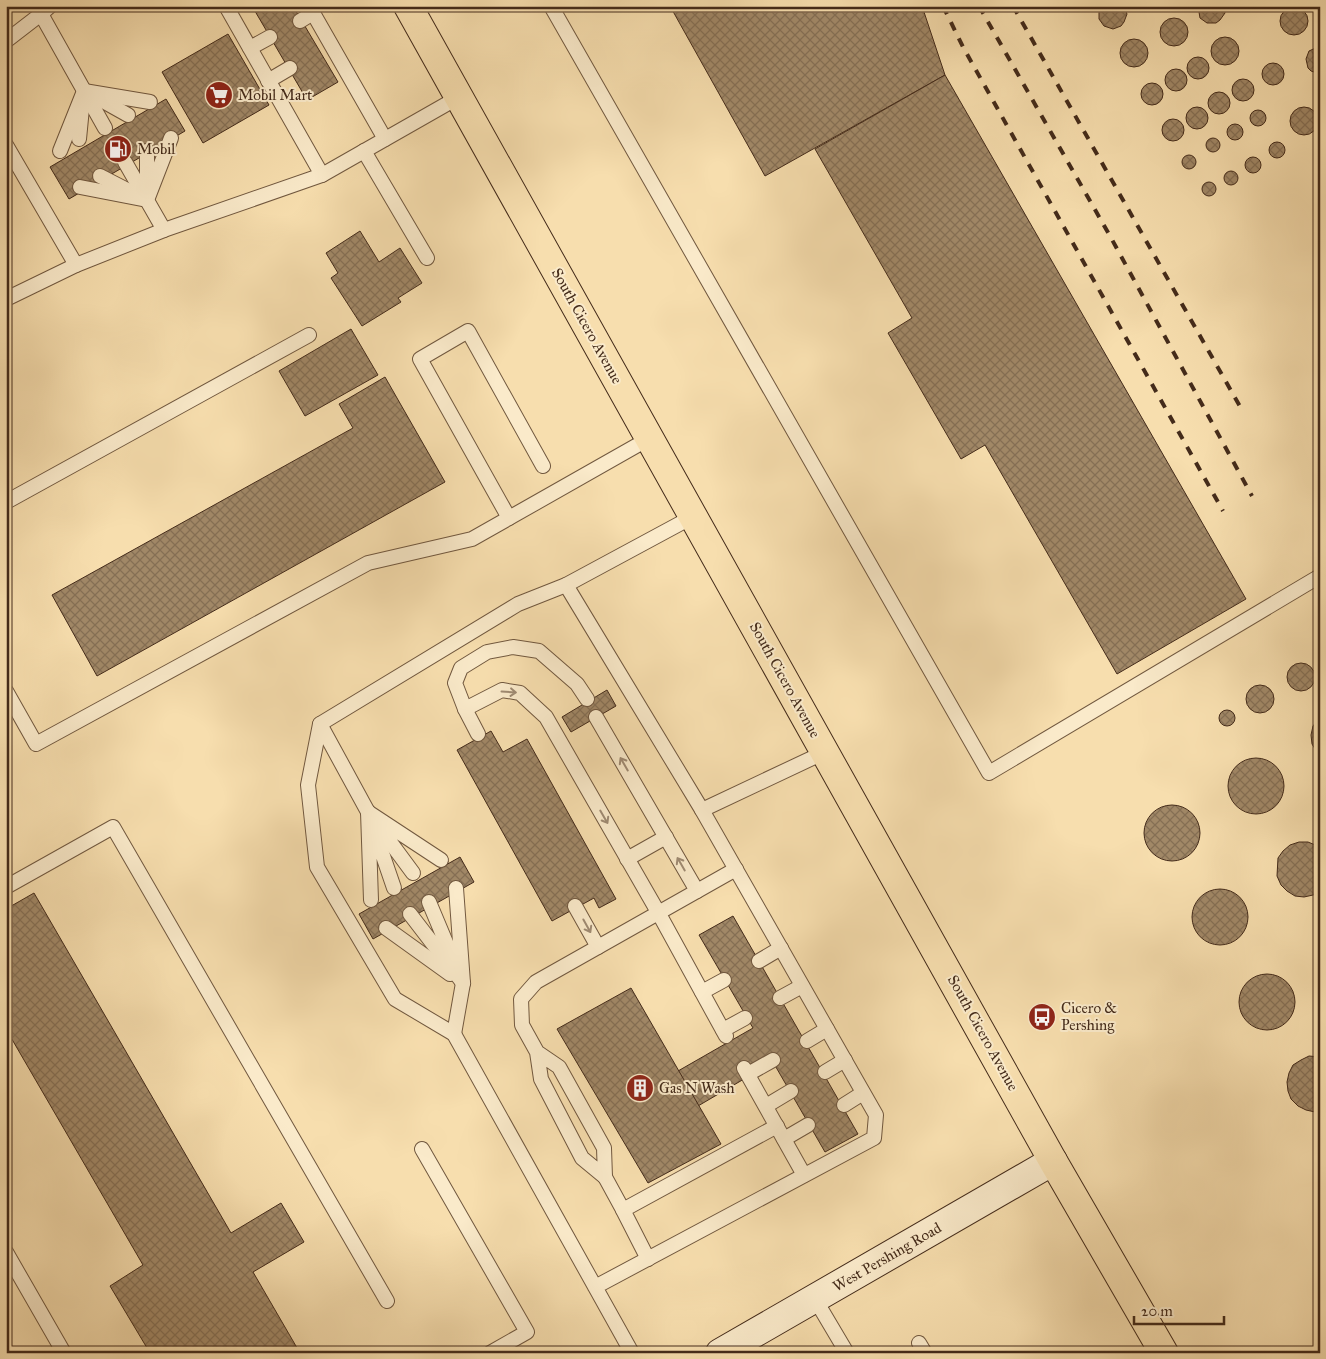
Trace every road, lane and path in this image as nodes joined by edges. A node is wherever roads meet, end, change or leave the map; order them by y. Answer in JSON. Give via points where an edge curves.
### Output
{"nodes":[{"id":1,"x":408,"y":6,"type":"edge"},
{"id":2,"x":551,"y":6,"type":"edge"},
{"id":3,"x":230,"y":8,"type":"edge"},
{"id":4,"x":45,"y":10,"type":"edge"},
{"id":5,"x":311,"y":10,"type":"edge"},
{"id":6,"x":300,"y":21,"type":"dead end"},
{"id":7,"x":270,"y":37,"type":"dead end"},
{"id":8,"x":6,"y":41,"type":"edge"},
{"id":9,"x":250,"y":48,"type":"junction"},
{"id":10,"x":290,"y":68,"type":"dead end"},
{"id":11,"x":268,"y":81,"type":"junction"},
{"id":12,"x":84,"y":91,"type":"junction"},
{"id":13,"x":459,"y":97,"type":"junction"},
{"id":14,"x":150,"y":102,"type":"dead end"},
{"id":15,"x":128,"y":115,"type":"dead end"},
{"id":16,"x":105,"y":128,"type":"dead end"},
{"id":17,"x":171,"y":138,"type":"dead end"},
{"id":18,"x":80,"y":139,"type":"dead end"},
{"id":19,"x":385,"y":139,"type":"junction"},
{"id":20,"x":6,"y":144,"type":"edge"},
{"id":21,"x":60,"y":151,"type":"dead end"},
{"id":22,"x":147,"y":151,"type":"dead end"},
{"id":23,"x":364,"y":151,"type":"junction"},
{"id":24,"x":125,"y":162,"type":"dead end"},
{"id":25,"x":322,"y":175,"type":"junction"},
{"id":26,"x":100,"y":176,"type":"dead end"},
{"id":27,"x":80,"y":187,"type":"dead end"},
{"id":28,"x":147,"y":200,"type":"junction"},
{"id":29,"x":164,"y":230,"type":"junction"},
{"id":30,"x":428,"y":258,"type":"dead end"},
{"id":31,"x":76,"y":265,"type":"junction"},
{"id":32,"x":6,"y":299,"type":"edge"},
{"id":33,"x":309,"y":335,"type":"dead end"},
{"id":34,"x":650,"y":438,"type":"junction"},
{"id":35,"x":543,"y":466,"type":"dead end"},
{"id":36,"x":6,"y":502,"type":"edge"},
{"id":37,"x":694,"y":516,"type":"junction"},
{"id":38,"x":510,"y":518,"type":"junction"},
{"id":39,"x":1320,"y":576,"type":"edge"},
{"id":40,"x":566,"y":585,"type":"junction"},
{"id":41,"x":6,"y":691,"type":"edge"},
{"id":42,"x":587,"y":699,"type":"dead end"},
{"id":43,"x":464,"y":709,"type":"junction"},
{"id":44,"x":596,"y":717,"type":"dead end"},
{"id":45,"x":320,"y":724,"type":"junction"},
{"id":46,"x":478,"y":734,"type":"dead end"},
{"id":47,"x":825,"y":752,"type":"junction"},
{"id":48,"x":702,"y":810,"type":"junction"},
{"id":49,"x":368,"y":812,"type":"junction"},
{"id":50,"x":666,"y":837,"type":"junction"},
{"id":51,"x":627,"y":858,"type":"junction"},
{"id":52,"x":441,"y":860,"type":"dead end"},
{"id":53,"x":736,"y":869,"type":"junction"},
{"id":54,"x":414,"y":873,"type":"dead end"},
{"id":55,"x":6,"y":887,"type":"edge"},
{"id":56,"x":394,"y":888,"type":"dead end"},
{"id":57,"x":456,"y":888,"type":"dead end"},
{"id":58,"x":697,"y":891,"type":"junction"},
{"id":59,"x":371,"y":900,"type":"dead end"},
{"id":60,"x":429,"y":902,"type":"dead end"},
{"id":61,"x":575,"y":906,"type":"dead end"},
{"id":62,"x":658,"y":912,"type":"junction"},
{"id":63,"x":410,"y":914,"type":"dead end"},
{"id":64,"x":386,"y":928,"type":"dead end"},
{"id":65,"x":598,"y":947,"type":"junction"},
{"id":66,"x":781,"y":948,"type":"junction"},
{"id":67,"x":759,"y":960,"type":"dead end"},
{"id":68,"x":724,"y":980,"type":"dead end"},
{"id":69,"x":462,"y":984,"type":"junction"},
{"id":70,"x":802,"y":986,"type":"junction"},
{"id":71,"x":702,"y":992,"type":"junction"},
{"id":72,"x":780,"y":998,"type":"dead end"},
{"id":73,"x":745,"y":1018,"type":"dead end"},
{"id":74,"x":827,"y":1029,"type":"junction"},
{"id":75,"x":454,"y":1034,"type":"junction"},
{"id":76,"x":807,"y":1041,"type":"dead end"},
{"id":77,"x":537,"y":1052,"type":"junction"},
{"id":78,"x":773,"y":1060,"type":"dead end"},
{"id":79,"x":845,"y":1060,"type":"junction"},
{"id":80,"x":825,"y":1072,"type":"dead end"},
{"id":81,"x":791,"y":1092,"type":"dead end"},
{"id":82,"x":863,"y":1093,"type":"junction"},
{"id":83,"x":844,"y":1105,"type":"dead end"},
{"id":84,"x":766,"y":1106,"type":"junction"},
{"id":85,"x":808,"y":1125,"type":"dead end"},
{"id":86,"x":776,"y":1126,"type":"junction"},
{"id":87,"x":784,"y":1139,"type":"junction"},
{"id":88,"x":422,"y":1149,"type":"dead end"},
{"id":89,"x":1053,"y":1161,"type":"junction"},
{"id":90,"x":804,"y":1176,"type":"junction"},
{"id":91,"x":605,"y":1177,"type":"junction"},
{"id":92,"x":624,"y":1210,"type":"junction"},
{"id":93,"x":6,"y":1252,"type":"edge"},
{"id":94,"x":648,"y":1259,"type":"junction"},
{"id":95,"x":595,"y":1287,"type":"junction"},
{"id":96,"x":815,"y":1299,"type":"junction"},
{"id":97,"x":388,"y":1301,"type":"dead end"},
{"id":98,"x":64,"y":1353,"type":"edge"},
{"id":99,"x":490,"y":1353,"type":"edge"},
{"id":100,"x":632,"y":1353,"type":"edge"},
{"id":101,"x":720,"y":1353,"type":"edge"},
{"id":102,"x":848,"y":1353,"type":"edge"},
{"id":103,"x":1164,"y":1353,"type":"edge"}],
"edges":[{"from":1,"to":13,"type":"main road","name":"South Cicero Avenue"},
{"from":2,"to":39,"type":"lane","via":[[989,773]]},
{"from":3,"to":9,"type":"lane"},
{"from":4,"to":8,"type":"lane"},
{"from":4,"to":12,"type":"lane"},
{"from":5,"to":6,"type":"lane"},
{"from":5,"to":19,"type":"lane","via":[[325,48]]},
{"from":7,"to":9,"type":"lane"},
{"from":9,"to":11,"type":"lane"},
{"from":10,"to":11,"type":"lane"},
{"from":11,"to":25,"type":"lane"},
{"from":12,"to":14,"type":"lane"},
{"from":12,"to":15,"type":"lane"},
{"from":12,"to":16,"type":"lane"},
{"from":12,"to":18,"type":"lane"},
{"from":12,"to":21,"type":"lane"},
{"from":13,"to":19,"type":"lane"},
{"from":13,"to":34,"type":"main road","name":"South Cicero Avenue"},
{"from":17,"to":28,"type":"lane"},
{"from":19,"to":23,"type":"lane"},
{"from":20,"to":31,"type":"lane"},
{"from":22,"to":28,"type":"lane"},
{"from":23,"to":25,"type":"lane"},
{"from":23,"to":30,"type":"lane"},
{"from":24,"to":28,"type":"lane"},
{"from":25,"to":29,"type":"lane"},
{"from":26,"to":28,"type":"lane"},
{"from":27,"to":28,"type":"lane"},
{"from":28,"to":29,"type":"lane"},
{"from":29,"to":31,"type":"lane"},
{"from":31,"to":32,"type":"lane"},
{"from":33,"to":36,"type":"lane"},
{"from":34,"to":37,"type":"main road","name":"South Cicero Avenue"},
{"from":34,"to":38,"type":"lane"},
{"from":35,"to":38,"type":"lane","via":[[468,331],[420,358]]},
{"from":37,"to":40,"type":"lane"},
{"from":37,"to":47,"type":"main road","name":"South Cicero Avenue"},
{"from":38,"to":41,"type":"lane","via":[[472,539],[368,563],[36,744]]},
{"from":40,"to":45,"type":"lane","via":[[518,604]]},
{"from":40,"to":48,"type":"lane"},
{"from":42,"to":43,"type":"lane","via":[[577,684],[538,651],[512,647],[487,652],[461,668],[456,683]]},
{"from":43,"to":46,"type":"lane"},
{"from":43,"to":51,"type":"lane","one_way":true,"via":[[502,690],[520,693],[546,717]]},
{"from":50,"to":44,"type":"lane","one_way":true},
{"from":45,"to":49,"type":"lane"},
{"from":45,"to":75,"type":"lane","via":[[308,785],[317,867],[395,999]]},
{"from":47,"to":48,"type":"lane"},
{"from":47,"to":89,"type":"main road","name":"South Cicero Avenue"},
{"from":48,"to":53,"type":"lane"},
{"from":49,"to":52,"type":"lane"},
{"from":49,"to":54,"type":"lane"},
{"from":49,"to":56,"type":"lane"},
{"from":49,"to":59,"type":"lane"},
{"from":50,"to":51,"type":"lane"},
{"from":58,"to":50,"type":"lane","one_way":true},
{"from":51,"to":62,"type":"lane"},
{"from":53,"to":58,"type":"lane"},
{"from":53,"to":66,"type":"lane"},
{"from":55,"to":97,"type":"lane","via":[[113,827]]},
{"from":57,"to":69,"type":"lane"},
{"from":58,"to":62,"type":"lane"},
{"from":60,"to":69,"type":"lane"},
{"from":61,"to":65,"type":"lane","one_way":true},
{"from":62,"to":65,"type":"lane"},
{"from":62,"to":71,"type":"lane"},
{"from":63,"to":69,"type":"lane"},
{"from":64,"to":69,"type":"lane"},
{"from":65,"to":77,"type":"lane","via":[[536,982],[521,999],[522,1025]]},
{"from":66,"to":67,"type":"lane"},
{"from":66,"to":70,"type":"lane"},
{"from":68,"to":71,"type":"lane"},
{"from":69,"to":75,"type":"lane"},
{"from":70,"to":72,"type":"lane"},
{"from":70,"to":74,"type":"lane"},
{"from":71,"to":73,"type":"lane","via":[[725,1033]]},
{"from":74,"to":76,"type":"lane"},
{"from":74,"to":79,"type":"lane"},
{"from":75,"to":95,"type":"lane"},
{"from":77,"to":91,"type":"lane","via":[[540,1079],[582,1158]]},
{"from":77,"to":91,"type":"lane","via":[[559,1067],[604,1148]]},
{"from":78,"to":84,"type":"lane","via":[[746,1071]]},
{"from":79,"to":80,"type":"lane"},
{"from":79,"to":82,"type":"lane"},
{"from":81,"to":84,"type":"lane"},
{"from":82,"to":83,"type":"lane"},
{"from":82,"to":90,"type":"lane","via":[[876,1115],[874,1138]]},
{"from":84,"to":86,"type":"lane"},
{"from":85,"to":87,"type":"lane"},
{"from":86,"to":87,"type":"lane"},
{"from":86,"to":92,"type":"lane"},
{"from":87,"to":90,"type":"lane"},
{"from":88,"to":99,"type":"lane","via":[[527,1332]]},
{"from":89,"to":96,"type":"main road","name":"West Pershing Road"},
{"from":89,"to":103,"type":"main road","name":"South Cicero Avenue"},
{"from":90,"to":94,"type":"lane"},
{"from":91,"to":92,"type":"lane"},
{"from":92,"to":94,"type":"lane"},
{"from":93,"to":98,"type":"lane"},
{"from":94,"to":95,"type":"lane"},
{"from":95,"to":100,"type":"lane"},
{"from":96,"to":101,"type":"main road","name":"West Pershing Road"},
{"from":96,"to":102,"type":"lane"}]}
